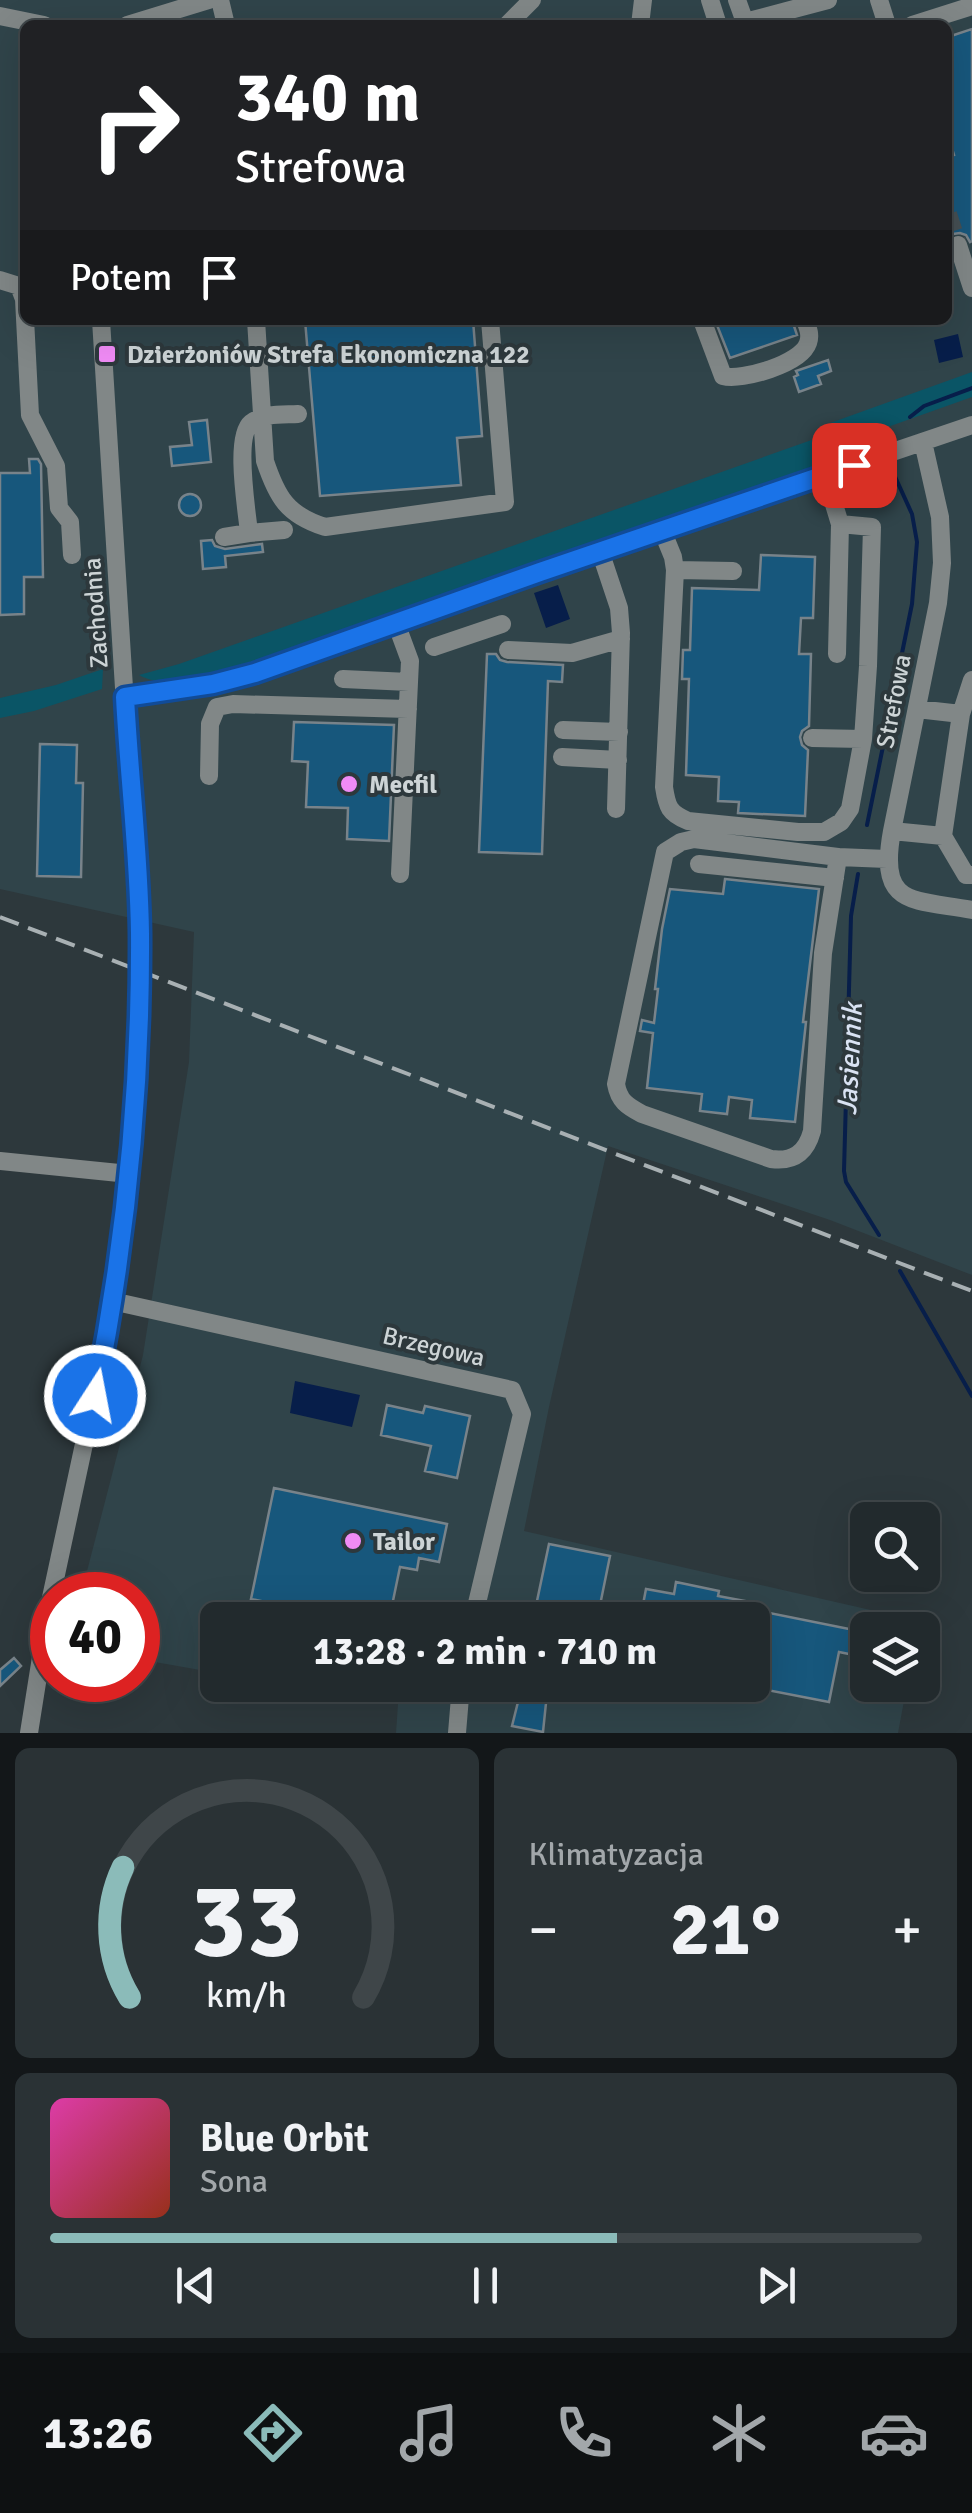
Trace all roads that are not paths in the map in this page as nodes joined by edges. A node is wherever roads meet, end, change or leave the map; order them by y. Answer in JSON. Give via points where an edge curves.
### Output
{"nodes":[{"id":1,"x":209,"y":0,"type":"edge"},
{"id":2,"x":532,"y":0,"type":"edge"},
{"id":3,"x":828,"y":0,"type":"edge"},
{"id":4,"x":972,"y":6,"type":"edge"},
{"id":5,"x":146,"y":20,"type":"edge"},
{"id":6,"x":512,"y":20,"type":"edge"},
{"id":7,"x":760,"y":20,"type":"edge"},
{"id":8,"x":928,"y":20,"type":"edge"},
{"id":9,"x":958,"y":245,"type":"dead end"},
{"id":10,"x":972,"y":288,"type":"edge"},
{"id":11,"x":25,"y":325,"type":"edge"},
{"id":12,"x":101,"y":325,"type":"edge"},
{"id":13,"x":256,"y":325,"type":"edge"},
{"id":14,"x":490,"y":325,"type":"edge"},
{"id":15,"x":704,"y":325,"type":"edge"},
{"id":16,"x":807,"y":325,"type":"edge"},
{"id":17,"x":298,"y":414,"type":"dead end"},
{"id":18,"x":263,"y":416,"type":"junction"},
{"id":19,"x":972,"y":425,"type":"edge"},
{"id":20,"x":923,"y":442,"type":"junction"},
{"id":21,"x":825,"y":475,"type":"junction"},
{"id":22,"x":840,"y":524,"type":"junction"},
{"id":23,"x":284,"y":530,"type":"dead end"},
{"id":24,"x":662,"y":530,"type":"junction"},
{"id":25,"x":249,"y":533,"type":"junction"},
{"id":26,"x":224,"y":537,"type":"dead end"},
{"id":27,"x":600,"y":551,"type":"junction"},
{"id":28,"x":72,"y":554,"type":"dead end"},
{"id":29,"x":675,"y":570,"type":"junction"},
{"id":30,"x":734,"y":571,"type":"dead end"},
{"id":31,"x":441,"y":607,"type":"junction"},
{"id":32,"x":396,"y":623,"type":"junction"},
{"id":33,"x":502,"y":624,"type":"dead end"},
{"id":34,"x":621,"y":639,"type":"junction"},
{"id":35,"x":452,"y":641,"type":"junction"},
{"id":36,"x":434,"y":647,"type":"dead end"},
{"id":37,"x":508,"y":650,"type":"dead end"},
{"id":38,"x":837,"y":654,"type":"dead end"},
{"id":39,"x":343,"y":679,"type":"dead end"},
{"id":40,"x":972,"y":680,"type":"edge"},
{"id":41,"x":409,"y":682,"type":"junction"},
{"id":42,"x":125,"y":697,"type":"junction"},
{"id":43,"x":917,"y":709,"type":"junction"},
{"id":44,"x":408,"y":710,"type":"junction"},
{"id":45,"x":962,"y":714,"type":"junction"},
{"id":46,"x":563,"y":730,"type":"dead end"},
{"id":47,"x":618,"y":732,"type":"junction"},
{"id":48,"x":812,"y":738,"type":"dead end"},
{"id":49,"x":863,"y":738,"type":"junction"},
{"id":50,"x":562,"y":757,"type":"dead end"},
{"id":51,"x":618,"y":760,"type":"junction"},
{"id":52,"x":209,"y":776,"type":"dead end"},
{"id":53,"x":616,"y":809,"type":"dead end"},
{"id":54,"x":892,"y":831,"type":"junction"},
{"id":55,"x":943,"y":836,"type":"junction"},
{"id":56,"x":838,"y":857,"type":"junction"},
{"id":57,"x":887,"y":859,"type":"junction"},
{"id":58,"x":700,"y":864,"type":"dead end"},
{"id":59,"x":400,"y":874,"type":"dead end"},
{"id":60,"x":972,"y":875,"type":"edge"},
{"id":61,"x":834,"y":878,"type":"junction"},
{"id":62,"x":972,"y":910,"type":"edge"},
{"id":63,"x":0,"y":1162,"type":"edge"},
{"id":64,"x":129,"y":1174,"type":"junction"},
{"id":65,"x":112,"y":1301,"type":"junction"},
{"id":66,"x":476,"y":1602,"type":"edge"},
{"id":67,"x":460,"y":1702,"type":"edge"},
{"id":68,"x":30,"y":1733,"type":"edge"},
{"id":69,"x":458,"y":1733,"type":"edge"}],
"edges":[{"from":1,"to":5,"type":"street"},
{"from":2,"to":6,"type":"street"},
{"from":3,"to":7,"type":"street"},
{"from":4,"to":8,"type":"street"},
{"from":9,"to":10,"type":"street"},
{"from":11,"to":28,"type":"street","via":[[30,416],[56,466]]},
{"from":12,"to":42,"type":"street","name":"Zachodnia"},
{"from":13,"to":18,"type":"street"},
{"from":14,"to":18,"type":"street","via":[[505,502],[338,526],[310,522],[280,499],[270,478]]},
{"from":15,"to":16,"type":"street","via":[[723,376],[734,379],[801,355]]},
{"from":17,"to":18,"type":"street"},
{"from":18,"to":25,"type":"street","via":[[244,432]]},
{"from":19,"to":20,"type":"street"},
{"from":20,"to":21,"type":"street"},
{"from":20,"to":43,"type":"street","name":"Strefowa","via":[[940,517],[942,563]]},
{"from":21,"to":22,"type":"street"},
{"from":21,"to":24,"type":"street"},
{"from":22,"to":38,"type":"street"},
{"from":22,"to":49,"type":"street","via":[[872,528]]},
{"from":23,"to":25,"type":"street"},
{"from":24,"to":27,"type":"street"},
{"from":24,"to":29,"type":"street"},
{"from":25,"to":26,"type":"street"},
{"from":27,"to":31,"type":"street"},
{"from":27,"to":34,"type":"street","via":[[619,608]]},
{"from":29,"to":30,"type":"street"},
{"from":29,"to":49,"type":"street","via":[[664,787],[673,815],[688,822],[824,832],[850,810]]},
{"from":31,"to":32,"type":"street"},
{"from":31,"to":35,"type":"street"},
{"from":32,"to":41,"type":"street","via":[[410,661]]},
{"from":32,"to":42,"type":"street","via":[[255,673]]},
{"from":33,"to":35,"type":"street"},
{"from":34,"to":37,"type":"street","via":[[572,653]]},
{"from":34,"to":47,"type":"street"},
{"from":35,"to":36,"type":"street"},
{"from":39,"to":41,"type":"street"},
{"from":40,"to":45,"type":"street"},
{"from":41,"to":44,"type":"street"},
{"from":42,"to":64,"type":"street","name":"Zachodnia","via":[[140,928]]},
{"from":43,"to":45,"type":"street"},
{"from":43,"to":54,"type":"street","name":"Strefowa"},
{"from":44,"to":52,"type":"street","via":[[217,708],[210,724]]},
{"from":44,"to":59,"type":"street"},
{"from":45,"to":55,"type":"street"},
{"from":46,"to":47,"type":"street"},
{"from":47,"to":51,"type":"street"},
{"from":48,"to":49,"type":"street"},
{"from":50,"to":51,"type":"street"},
{"from":51,"to":53,"type":"street"},
{"from":54,"to":55,"type":"street"},
{"from":54,"to":57,"type":"street","name":"Strefowa"},
{"from":55,"to":60,"type":"street"},
{"from":56,"to":57,"type":"street"},
{"from":56,"to":61,"type":"street"},
{"from":56,"to":61,"type":"street","via":[[694,839],[665,852],[616,1084],[624,1104],[770,1159],[802,1151],[812,1130]]},
{"from":57,"to":62,"type":"street","via":[[896,890],[910,899]]},
{"from":58,"to":61,"type":"street"},
{"from":63,"to":64,"type":"street"},
{"from":64,"to":65,"type":"street","name":"Zachodnia"},
{"from":65,"to":66,"type":"street","name":"Brzegowa","via":[[512,1390],[522,1414]]},
{"from":65,"to":68,"type":"street","name":"Zachodnia"},
{"from":67,"to":69,"type":"street"}]}
